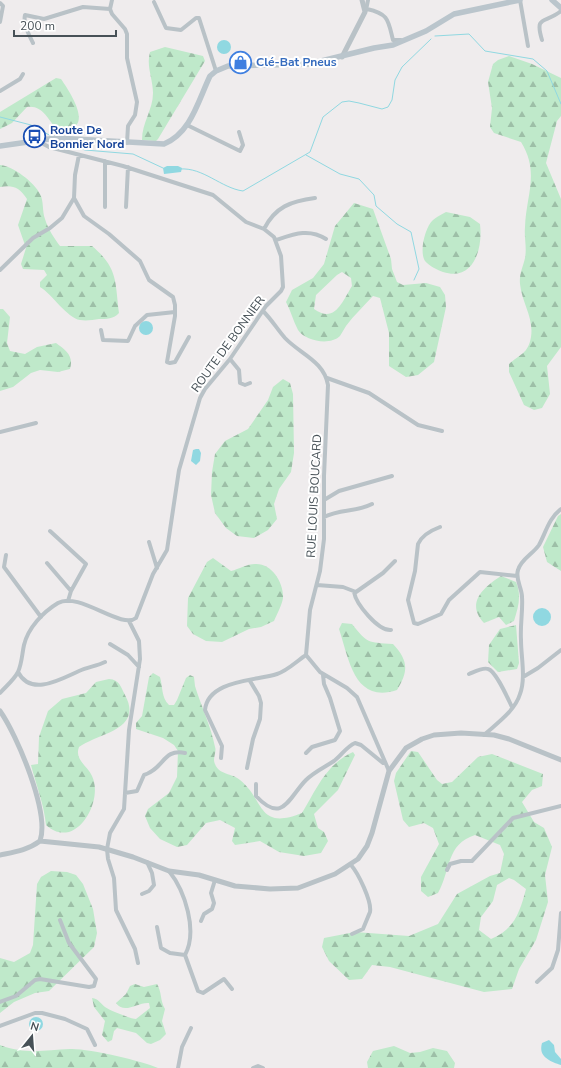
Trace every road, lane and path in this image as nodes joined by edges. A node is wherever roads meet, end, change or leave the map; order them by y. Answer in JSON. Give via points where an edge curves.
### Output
{"nodes":[{"id":1,"x":112,"y":0,"type":"edge"},
{"id":2,"x":362,"y":0,"type":"edge"},
{"id":3,"x":368,"y":0,"type":"edge"},
{"id":4,"x":520,"y":0,"type":"edge"},
{"id":5,"x":553,"y":0,"type":"edge"},
{"id":6,"x":154,"y":2,"type":"dead end"},
{"id":7,"x":0,"y":3,"type":"edge"},
{"id":8,"x":110,"y":9,"type":"junction"},
{"id":9,"x":366,"y":10,"type":"junction"},
{"id":10,"x":561,"y":10,"type":"edge"},
{"id":11,"x":0,"y":22,"type":"edge"},
{"id":12,"x":542,"y":40,"type":"dead end"},
{"id":13,"x":404,"y":41,"type":"junction"},
{"id":14,"x":33,"y":43,"type":"dead end"},
{"id":15,"x":528,"y":46,"type":"dead end"},
{"id":16,"x":342,"y":57,"type":"junction"},
{"id":17,"x":216,"y":71,"type":"junction"},
{"id":18,"x":23,"y":74,"type":"dead end"},
{"id":19,"x":0,"y":91,"type":"edge"},
{"id":20,"x":187,"y":125,"type":"junction"},
{"id":21,"x":239,"y":132,"type":"dead end"},
{"id":22,"x":38,"y":141,"type":"junction"},
{"id":23,"x":127,"y":143,"type":"junction"},
{"id":24,"x":0,"y":146,"type":"edge"},
{"id":25,"x":79,"y":155,"type":"junction"},
{"id":26,"x":105,"y":161,"type":"junction"},
{"id":27,"x":128,"y":167,"type":"junction"},
{"id":28,"x":74,"y":198,"type":"junction"},
{"id":29,"x":315,"y":198,"type":"dead end"},
{"id":30,"x":105,"y":207,"type":"dead end"},
{"id":31,"x":126,"y":207,"type":"dead end"},
{"id":32,"x":264,"y":229,"type":"junction"},
{"id":33,"x":326,"y":239,"type":"dead end"},
{"id":34,"x":276,"y":240,"type":"junction"},
{"id":35,"x":0,"y":270,"type":"edge"},
{"id":36,"x":263,"y":311,"type":"junction"},
{"id":37,"x":175,"y":312,"type":"junction"},
{"id":38,"x":101,"y":330,"type":"dead end"},
{"id":39,"x":189,"y":337,"type":"dead end"},
{"id":40,"x":230,"y":359,"type":"junction"},
{"id":41,"x":327,"y":378,"type":"junction"},
{"id":42,"x":250,"y":382,"type":"dead end"},
{"id":43,"x":36,"y":423,"type":"dead end"},
{"id":44,"x":442,"y":431,"type":"dead end"},
{"id":45,"x":0,"y":432,"type":"edge"},
{"id":46,"x":392,"y":476,"type":"dead end"},
{"id":47,"x":324,"y":500,"type":"junction"},
{"id":48,"x":372,"y":504,"type":"dead end"},
{"id":49,"x":561,"y":509,"type":"edge"},
{"id":50,"x":324,"y":516,"type":"junction"},
{"id":51,"x":440,"y":527,"type":"dead end"},
{"id":52,"x":50,"y":531,"type":"dead end"},
{"id":53,"x":149,"y":542,"type":"dead end"},
{"id":54,"x":6,"y":555,"type":"dead end"},
{"id":55,"x":395,"y":561,"type":"dead end"},
{"id":56,"x":47,"y":563,"type":"dead end"},
{"id":57,"x":157,"y":568,"type":"junction"},
{"id":58,"x":517,"y":576,"type":"junction"},
{"id":59,"x":316,"y":585,"type":"junction"},
{"id":60,"x":71,"y":591,"type":"junction"},
{"id":61,"x":354,"y":592,"type":"junction"},
{"id":62,"x":68,"y":601,"type":"junction"},
{"id":63,"x":41,"y":617,"type":"junction"},
{"id":64,"x":129,"y":621,"type":"junction"},
{"id":65,"x":391,"y":630,"type":"dead end"},
{"id":66,"x":110,"y":644,"type":"dead end"},
{"id":67,"x":561,"y":650,"type":"edge"},
{"id":68,"x":306,"y":655,"type":"junction"},
{"id":69,"x":105,"y":662,"type":"dead end"},
{"id":70,"x":139,"y":667,"type":"junction"},
{"id":71,"x":18,"y":672,"type":"junction"},
{"id":72,"x":323,"y":674,"type":"junction"},
{"id":73,"x":470,"y":674,"type":"dead end"},
{"id":74,"x":522,"y":677,"type":"junction"},
{"id":75,"x":250,"y":681,"type":"junction"},
{"id":76,"x":0,"y":693,"type":"edge"},
{"id":77,"x":512,"y":707,"type":"junction"},
{"id":78,"x":0,"y":711,"type":"edge"},
{"id":79,"x":484,"y":735,"type":"junction"},
{"id":80,"x":185,"y":753,"type":"dead end"},
{"id":81,"x":306,"y":753,"type":"dead end"},
{"id":82,"x":221,"y":758,"type":"dead end"},
{"id":83,"x":561,"y":760,"type":"edge"},
{"id":84,"x":384,"y":763,"type":"junction"},
{"id":85,"x":247,"y":768,"type":"dead end"},
{"id":86,"x":388,"y":771,"type":"junction"},
{"id":87,"x":256,"y":784,"type":"dead end"},
{"id":88,"x":125,"y":793,"type":"junction"},
{"id":89,"x":561,"y":806,"type":"edge"},
{"id":90,"x":40,"y":841,"type":"junction"},
{"id":91,"x":107,"y":849,"type":"junction"},
{"id":92,"x":0,"y":855,"type":"edge"},
{"id":93,"x":147,"y":862,"type":"junction"},
{"id":94,"x":351,"y":865,"type":"junction"},
{"id":95,"x":447,"y":870,"type":"dead end"},
{"id":96,"x":169,"y":871,"type":"junction"},
{"id":97,"x":215,"y":880,"type":"junction"},
{"id":98,"x":142,"y":894,"type":"dead end"},
{"id":99,"x":561,"y":913,"type":"edge"},
{"id":100,"x":60,"y":920,"type":"dead end"},
{"id":101,"x":201,"y":921,"type":"dead end"},
{"id":102,"x":157,"y":927,"type":"dead end"},
{"id":103,"x":352,"y":934,"type":"dead end"},
{"id":104,"x":185,"y":955,"type":"junction"},
{"id":105,"x":138,"y":963,"type":"dead end"},
{"id":106,"x":538,"y":982,"type":"dead end"},
{"id":107,"x":232,"y":990,"type":"dead end"},
{"id":108,"x":0,"y":1002,"type":"edge"},
{"id":109,"x":0,"y":1026,"type":"edge"},
{"id":110,"x":192,"y":1028,"type":"dead end"},
{"id":111,"x":95,"y":1045,"type":"dead end"},
{"id":112,"x":178,"y":1068,"type":"edge"},
{"id":113,"x":253,"y":1068,"type":"edge"},
{"id":114,"x":263,"y":1068,"type":"edge"}],
"edges":[{"from":1,"to":8,"type":"street"},
{"from":2,"to":9,"type":"street"},
{"from":3,"to":9,"type":"street"},
{"from":4,"to":13,"type":"main road","via":[[454,14]]},
{"from":4,"to":15,"type":"street"},
{"from":5,"to":10,"type":"main road"},
{"from":6,"to":17,"type":"street","via":[[166,28],[181,30],[199,18]]},
{"from":7,"to":11,"type":"street","via":[[3,6]]},
{"from":8,"to":14,"type":"street","via":[[83,7],[44,19],[25,15],[28,33]]},
{"from":8,"to":23,"type":"street","via":[[127,34],[127,58],[137,102],[135,114],[128,126]]},
{"from":9,"to":13,"type":"street","via":[[383,14],[389,21],[393,40]]},
{"from":9,"to":16,"type":"street"},
{"from":10,"to":12,"type":"street","via":[[554,17],[539,23]]},
{"from":13,"to":16,"type":"main road"},
{"from":16,"to":17,"type":"main road","via":[[309,64],[228,66]]},
{"from":17,"to":20,"type":"main road","via":[[210,76]]},
{"from":18,"to":19,"type":"street","via":[[20,79]]},
{"from":20,"to":21,"type":"street","via":[[240,152],[243,145]]},
{"from":20,"to":23,"type":"main road","via":[[172,140],[164,144]]},
{"from":22,"to":23,"type":"main road","via":[[55,138]]},
{"from":22,"to":24,"type":"main road"},
{"from":22,"to":25,"type":"street","via":[[46,146]]},
{"from":25,"to":26,"type":"street"},
{"from":25,"to":28,"type":"street"},
{"from":26,"to":27,"type":"street"},
{"from":26,"to":30,"type":"street"},
{"from":27,"to":31,"type":"street"},
{"from":27,"to":32,"type":"street","via":[[210,193],[246,222]]},
{"from":28,"to":35,"type":"street","via":[[57,223],[32,238]]},
{"from":28,"to":37,"type":"street","via":[[84,216],[140,261],[149,280],[172,297],[176,306]]},
{"from":29,"to":32,"type":"street","via":[[289,203],[270,217]]},
{"from":32,"to":34,"type":"street"},
{"from":33,"to":34,"type":"street","via":[[310,233],[292,234]]},
{"from":34,"to":36,"type":"street","name":"ROUTE DE BONNIER","via":[[281,256],[283,287]]},
{"from":36,"to":40,"type":"street","name":"ROUTE DE BONNIER"},
{"from":36,"to":41,"type":"street","via":[[290,342],[314,360]]},
{"from":37,"to":38,"type":"street","via":[[150,314],[144,317],[126,341],[103,340]]},
{"from":37,"to":39,"type":"street","via":[[167,362],[175,362]]},
{"from":40,"to":42,"type":"street","via":[[239,370],[240,383],[245,385]]},
{"from":40,"to":57,"type":"street","name":"ROUTE DE BONNIER","via":[[200,398],[180,465],[167,550]]},
{"from":41,"to":44,"type":"street","via":[[369,393],[418,425]]},
{"from":41,"to":47,"type":"street","name":"RUE LOUIS BOUCARD","via":[[329,395]]},
{"from":43,"to":45,"type":"street"},
{"from":46,"to":47,"type":"street","via":[[339,491]]},
{"from":47,"to":50,"type":"street","name":"RUE LOUIS BOUCARD"},
{"from":48,"to":50,"type":"street","via":[[362,509]]},
{"from":49,"to":58,"type":"street","via":[[554,514],[534,552],[522,562]]},
{"from":50,"to":59,"type":"street","name":"RUE LOUIS BOUCARD","via":[[324,545]]},
{"from":51,"to":58,"type":"street","via":[[418,544],[408,600],[414,623],[418,624],[441,614],[449,600],[480,572]]},
{"from":52,"to":60,"type":"street","via":[[86,564]]},
{"from":53,"to":57,"type":"street"},
{"from":54,"to":63,"type":"street","via":[[4,567]]},
{"from":55,"to":61,"type":"street","via":[[383,573]]},
{"from":56,"to":60,"type":"street"},
{"from":57,"to":64,"type":"street","name":"ROUTE DE BONNIER","via":[[137,616]]},
{"from":58,"to":74,"type":"street","via":[[522,596]]},
{"from":59,"to":61,"type":"street","via":[[343,587]]},
{"from":59,"to":68,"type":"street","name":"RUE LOUIS BOUCARD","via":[[310,610]]},
{"from":60,"to":62,"type":"street"},
{"from":61,"to":65,"type":"street","via":[[355,599],[372,620],[385,630]]},
{"from":62,"to":63,"type":"street","via":[[59,602]]},
{"from":62,"to":64,"type":"street"},
{"from":63,"to":71,"type":"street","via":[[27,636]]},
{"from":64,"to":70,"type":"street","via":[[140,644]]},
{"from":66,"to":70,"type":"street","via":[[128,655]]},
{"from":67,"to":74,"type":"street"},
{"from":68,"to":72,"type":"street"},
{"from":68,"to":75,"type":"street","via":[[278,673]]},
{"from":69,"to":71,"type":"street","via":[[48,683],[25,681]]},
{"from":70,"to":88,"type":"street","via":[[129,730]]},
{"from":71,"to":76,"type":"street"},
{"from":72,"to":81,"type":"street","via":[[340,731],[335,740],[312,747]]},
{"from":72,"to":84,"type":"street","via":[[357,697]]},
{"from":73,"to":77,"type":"street","via":[[487,668],[490,670],[496,676]]},
{"from":74,"to":77,"type":"street","via":[[520,695]]},
{"from":75,"to":82,"type":"street","via":[[222,687],[211,696],[206,706],[209,722],[222,746]]},
{"from":75,"to":85,"type":"street","via":[[261,703],[260,719]]},
{"from":77,"to":79,"type":"street"},
{"from":78,"to":90,"type":"street","via":[[32,776],[42,825]]},
{"from":79,"to":83,"type":"street","via":[[509,739]]},
{"from":79,"to":86,"type":"street","via":[[447,734],[422,739],[406,748]]},
{"from":80,"to":88,"type":"street","via":[[171,753],[152,774],[144,775],[137,791]]},
{"from":84,"to":86,"type":"street"},
{"from":84,"to":87,"type":"street","via":[[355,743],[305,780],[288,804],[276,808],[264,805],[256,796]]},
{"from":86,"to":94,"type":"street","via":[[370,839],[363,854]]},
{"from":88,"to":91,"type":"street","via":[[124,809],[110,833]]},
{"from":89,"to":95,"type":"street","via":[[513,818],[472,862],[455,862],[450,864]]},
{"from":90,"to":91,"type":"street"},
{"from":90,"to":92,"type":"street","via":[[23,850]]},
{"from":91,"to":93,"type":"street"},
{"from":91,"to":105,"type":"street","via":[[114,878],[116,910],[135,949]]},
{"from":93,"to":96,"type":"street"},
{"from":93,"to":98,"type":"street","via":[[154,885]]},
{"from":94,"to":97,"type":"street","via":[[298,888],[242,887]]},
{"from":94,"to":103,"type":"street","via":[[358,875],[370,911],[363,929]]},
{"from":96,"to":97,"type":"street"},
{"from":96,"to":104,"type":"street","via":[[186,902],[190,942]]},
{"from":97,"to":101,"type":"street","via":[[211,893],[214,903],[212,909],[204,914]]},
{"from":99,"to":106,"type":"street","via":[[558,950],[552,968]]},
{"from":100,"to":108,"type":"street","via":[[69,943],[96,979],[94,986],[40,979],[16,996]]},
{"from":102,"to":104,"type":"street","via":[[162,950]]},
{"from":104,"to":107,"type":"street","via":[[198,992],[203,993],[224,979]]},
{"from":109,"to":111,"type":"street","via":[[34,1013],[42,1013],[65,1019],[87,1029]]},
{"from":110,"to":112,"type":"street","via":[[182,1047]]},
{"from":113,"to":114,"type":"street"}]}
